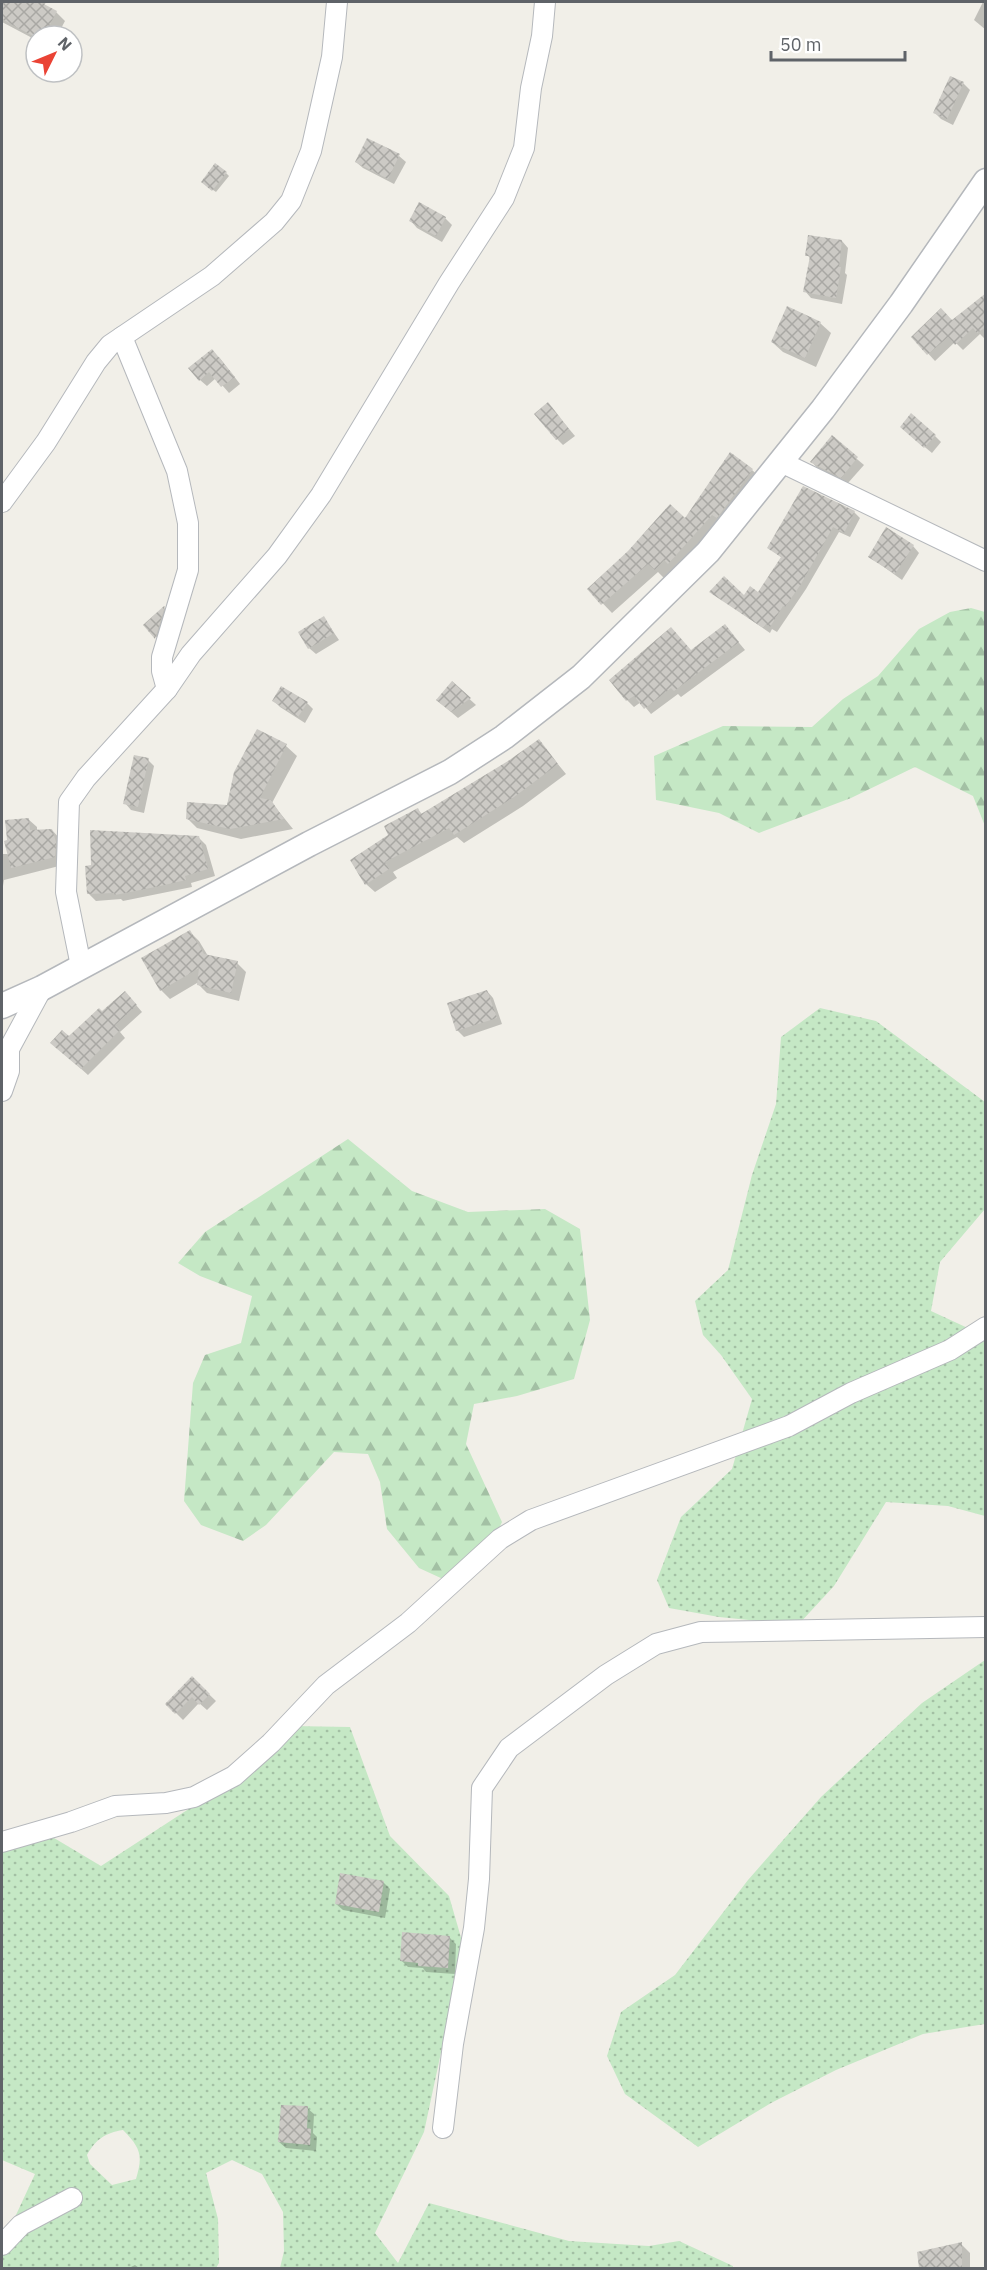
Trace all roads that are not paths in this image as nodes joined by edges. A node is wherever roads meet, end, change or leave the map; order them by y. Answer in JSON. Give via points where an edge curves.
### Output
{"nodes":[{"id":1,"x":337,"y":2,"type":"edge"},
{"id":2,"x":545,"y":2,"type":"edge"},
{"id":3,"x":986,"y":181,"type":"edge"},
{"id":4,"x":122,"y":337,"type":"junction"},
{"id":5,"x":781,"y":462,"type":"junction"},
{"id":6,"x":2,"y":502,"type":"edge"},
{"id":7,"x":986,"y":561,"type":"edge"},
{"id":8,"x":167,"y":689,"type":"junction"},
{"id":9,"x":81,"y":966,"type":"junction"},
{"id":10,"x":42,"y":988,"type":"junction"},
{"id":11,"x":2,"y":1006,"type":"edge"},
{"id":12,"x":2,"y":1091,"type":"edge"},
{"id":13,"x":986,"y":1327,"type":"edge"},
{"id":14,"x":986,"y":1627,"type":"edge"},
{"id":15,"x":2,"y":1842,"type":"edge"},
{"id":16,"x":443,"y":2128,"type":"dead end"},
{"id":17,"x":72,"y":2198,"type":"dead end"},
{"id":18,"x":2,"y":2245,"type":"edge"}],
"edges":[{"from":1,"to":4,"type":"street","via":[[332,57],[311,151],[291,201],[274,222],[212,276]]},
{"from":2,"to":8,"type":"street","via":[[524,148],[504,198],[321,495],[277,556],[191,654]]},
{"from":3,"to":5,"type":"street","via":[[901,304]]},
{"from":4,"to":6,"type":"street","via":[[96,362]]},
{"from":4,"to":8,"type":"street","via":[[177,471],[188,523],[188,570],[162,657]]},
{"from":5,"to":7,"type":"street"},
{"from":5,"to":9,"type":"street","via":[[708,552],[580,677],[504,737],[450,772]]},
{"from":8,"to":9,"type":"street","via":[[69,802],[66,892]]},
{"from":9,"to":10,"type":"street"},
{"from":10,"to":11,"type":"street"},
{"from":10,"to":12,"type":"street","via":[[9,1049],[9,1071]]},
{"from":13,"to":15,"type":"street","via":[[950,1350],[851,1393],[789,1426],[531,1520],[500,1539],[408,1623],[326,1685],[234,1776],[194,1797],[115,1806]]},
{"from":14,"to":16,"type":"street","via":[[701,1632],[656,1644],[606,1675],[509,1748],[482,1788],[474,1928]]},
{"from":17,"to":18,"type":"street","via":[[21,2225]]}]}
